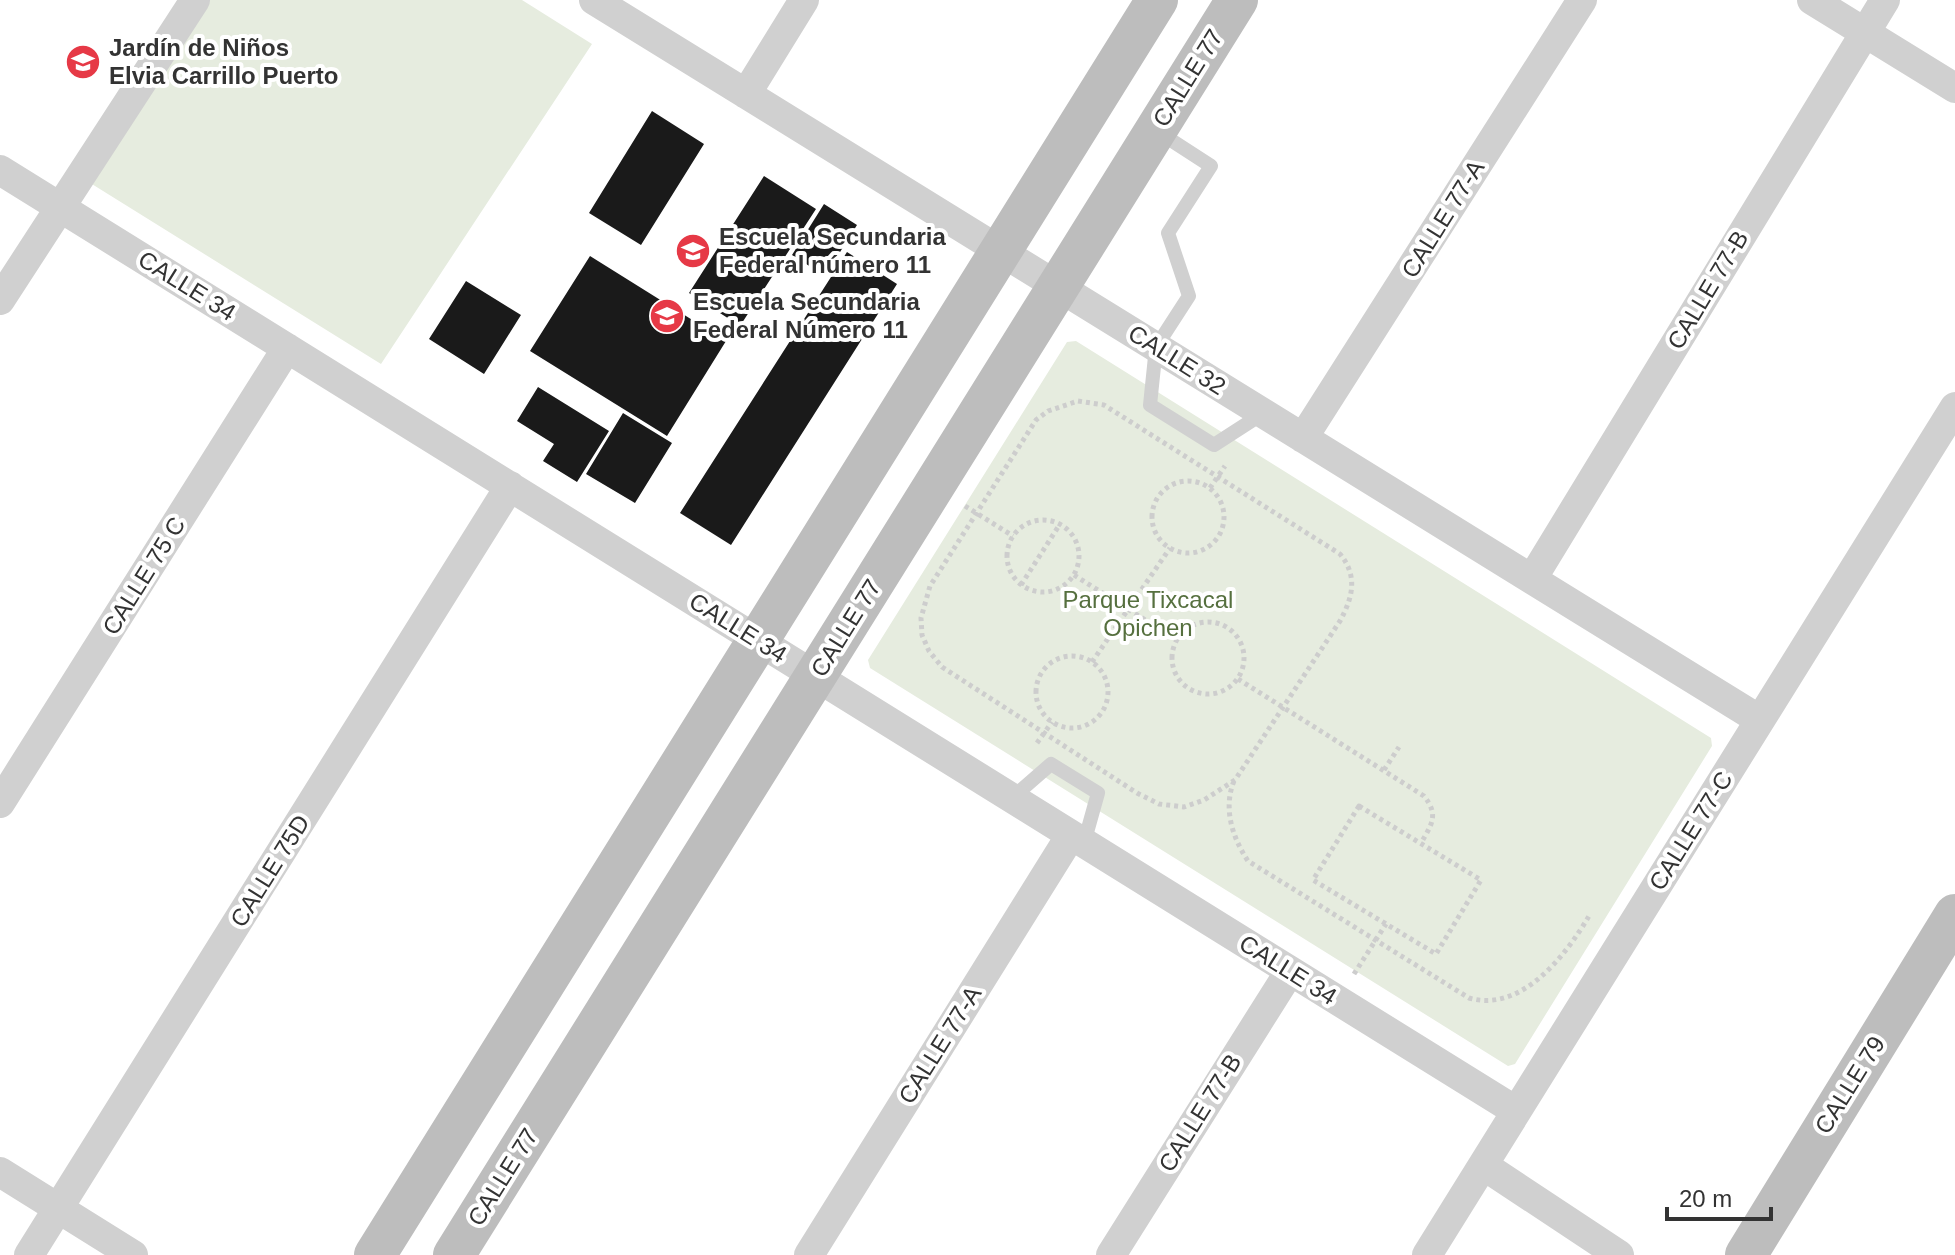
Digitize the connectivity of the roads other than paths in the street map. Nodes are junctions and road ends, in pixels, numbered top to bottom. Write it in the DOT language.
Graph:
graph roads {
  1 [pos="195,0"];
  2 [pos="594,0"];
  3 [pos="804,0"];
  4 [pos="1157,0"];
  5 [pos="1237,0"];
  6 [pos="1582,0"];
  7 [pos="1812,0"];
  8 [pos="1885,0"];
  9 [pos="1865,32"];
  10 [pos="1955,88"];
  11 [pos="746,94"];
  12 [pos="1156,130"];
  13 [pos="0,170"];
  14 [pos="59,206"];
  15 [pos="1001,251"];
  16 [pos="1058,287"];
  17 [pos="0,300"];
  18 [pos="1156,347"];
  19 [pos="287,348"];
  20 [pos="1955,407"];
  21 [pos="1263,413"];
  22 [pos="1303,438"];
  23 [pos="510,486"];
  24 [pos="1532,579"];
  25 [pos="758,640"];
  26 [pos="815,676"];
  27 [pos="1760,720"];
  28 [pos="1012,798"];
  29 [pos="0,803"];
  30 [pos="1078,839"];
  31 [pos="1955,915"];
  32 [pos="1290,971"];
  33 [pos="1516,1111"];
  34 [pos="1483,1165"];
  35 [pos="0,1172"];
  36 [pos="58,1208"];
  37 [pos="29,1255"];
  38 [pos="133,1255"];
  39 [pos="375,1255"];
  40 [pos="454,1255"];
  41 [pos="809,1255"];
  42 [pos="1111,1255"];
  43 [pos="1427,1255"];
  44 [pos="1619,1255"];
  45 [pos="1746,1255"];
  1 -- 14 [label="street"];
  2 -- 11 [label="street, CALLE 32"];
  3 -- 11 [label="street"];
  4 -- 15 [label="street"];
  5 -- 12 [label="street, CALLE 77"];
  6 -- 22 [label="street, CALLE 77-A"];
  7 -- 9 [label="street"];
  8 -- 9 [label="street, CALLE 77-B"];
  9 -- 10 [label="street"];
  9 -- 24 [label="street, CALLE 77-B"];
  11 -- 15 [label="street, CALLE 32"];
  12 -- 16 [label="street, CALLE 77"];
  12 -- 18 [label="lane"];
  13 -- 14 [label="street, CALLE 34"];
  14 -- 17 [label="street"];
  14 -- 19 [label="street, CALLE 34"];
  15 -- 16 [label="street, CALLE 32"];
  15 -- 25 [label="street"];
  16 -- 18 [label="street, CALLE 32"];
  16 -- 26 [label="street, CALLE 77"];
  18 -- 21 [label="street, CALLE 32"];
  18 -- 21 [label="lane"];
  19 -- 23 [label="street, CALLE 34"];
  19 -- 29 [label="street, CALLE 75 C"];
  20 -- 27 [label="street, CALLE 77-C"];
  21 -- 22 [label="street, CALLE 32"];
  22 -- 24 [label="street, CALLE 32"];
  23 -- 25 [label="street, CALLE 34"];
  23 -- 36 [label="street, CALLE 75D"];
  24 -- 27 [label="street, CALLE 32"];
  25 -- 26 [label="street, CALLE 34"];
  25 -- 39 [label="street"];
  26 -- 28 [label="street, CALLE 34"];
  26 -- 40 [label="street, CALLE 77"];
  27 -- 33 [label="street, CALLE 77-C"];
  28 -- 30 [label="street, CALLE 34"];
  28 -- 30 [label="lane"];
  30 -- 32 [label="street, CALLE 34"];
  30 -- 41 [label="street, CALLE 77-A"];
  31 -- 45 [label="street, CALLE 79"];
  32 -- 33 [label="street, CALLE 34"];
  32 -- 42 [label="street, CALLE 77-B"];
  33 -- 34 [label="street, CALLE 77-C"];
  34 -- 43 [label="street, CALLE 77-C"];
  34 -- 44 [label="street"];
  35 -- 36 [label="street"];
  36 -- 37 [label="street, CALLE 75D"];
  36 -- 38 [label="street"];
}
